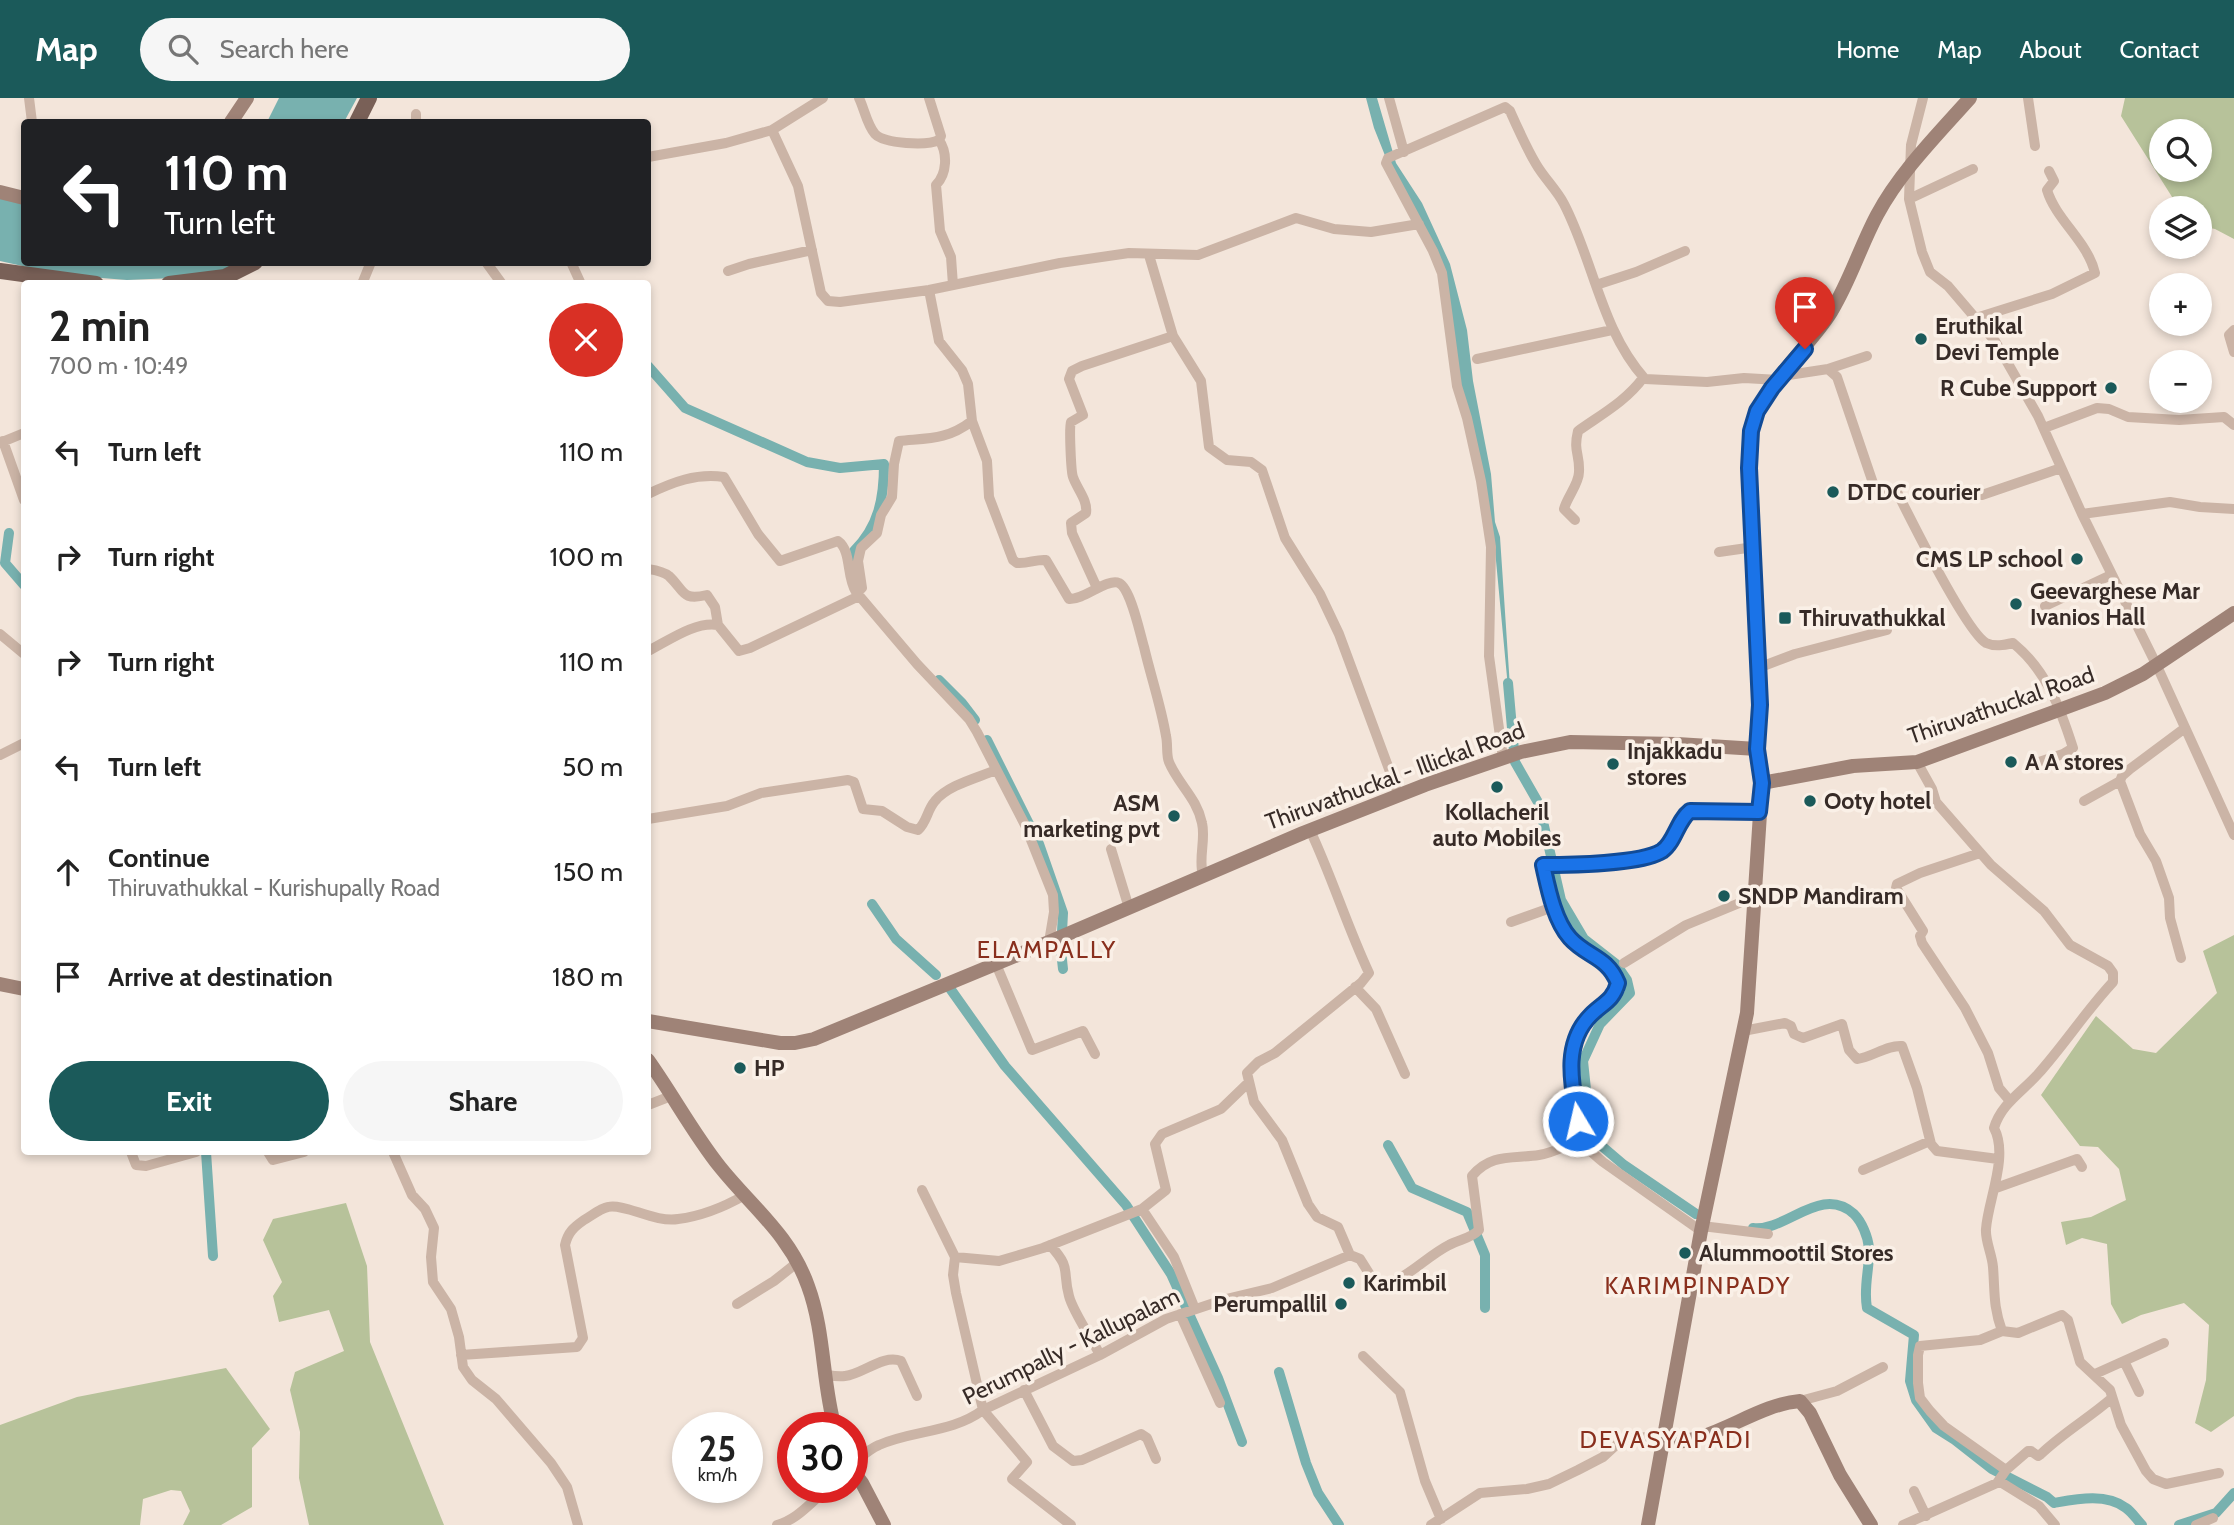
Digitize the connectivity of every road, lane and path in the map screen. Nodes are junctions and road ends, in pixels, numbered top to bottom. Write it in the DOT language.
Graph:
graph roads {
  1 [pos="29,98"];
  2 [pos="247,98"];
  3 [pos="369,98"];
  4 [pos="823,98"];
  5 [pos="859,98"];
  6 [pos="929,98"];
  7 [pos="1389,98"];
  8 [pos="1923,98"];
  9 [pos="1970,98"];
  10 [pos="2028,98"];
  11 [pos="32,119"];
  12 [pos="233,119"];
  13 [pos="358,119"];
  14 [pos="772,130"];
  15 [pos="939,140"];
  16 [pos="2035,146"];
  17 [pos="1396,155"];
  18 [pos="651,156"];
  19 [pos="1909,168"];
  20 [pos="1973,169"];
  21 [pos="2049,171"];
  22 [pos="0,192"];
  23 [pos="21,197"];
  24 [pos="1909,199"];
  25 [pos="1419,224"];
  26 [pos="813,250"];
  27 [pos="1685,251"];
  28 [pos="1149,255"];
  29 [pos="249,266"];
  30 [pos="0,271"];
  31 [pos="728,271"];
  32 [pos="63,280"];
  33 [pos="226,280"];
  34 [pos="954,285"];
  35 [pos="1596,285"];
  36 [pos="929,290"];
  37 [pos="1976,318"];
  38 [pos="1612,330"];
  39 [pos="2234,330"];
  40 [pos="1174,336"];
  41 [pos="2234,352"];
  42 [pos="1867,356"];
  43 [pos="1477,359"];
  44 [pos="1828,369"];
  45 [pos="1643,378"];
  46 [pos="1781,378"];
  47 [pos="972,421"];
  48 [pos="2232,421"];
  49 [pos="2044,428"];
  50 [pos="21,434"];
  51 [pos="2,442"];
  52 [pos="2062,468"];
  53 [pos="21,492"];
  54 [pos="651,493"];
  55 [pos="1982,495"];
  56 [pos="2234,509"];
  57 [pos="2082,514"];
  58 [pos="1575,520"];
  59 [pos="1754,547"];
  60 [pos="1719,552"];
  61 [pos="651,570"];
  62 [pos="2111,575"];
  63 [pos="1097,588"];
  64 [pos="859,592"];
  65 [pos="2045,606"];
  66 [pos="2234,613"];
  67 [pos="718,625"];
  68 [pos="1887,630"];
  69 [pos="0,634"];
  70 [pos="651,650"];
  71 [pos="21,652"];
  72 [pos="2157,666"];
  73 [pos="1758,668"];
  74 [pos="2059,710"];
  75 [pos="2185,728"];
  76 [pos="21,744"];
  77 [pos="1757,749"];
  78 [pos="0,755"];
  79 [pos="1511,755"];
  80 [pos="1916,762"];
  81 [pos="2039,762"];
  82 [pos="996,770"];
  83 [pos="2120,781"];
  84 [pos="1762,783"];
  85 [pos="1399,796"];
  86 [pos="2084,801"];
  87 [pos="1759,812"];
  88 [pos="651,819"];
  89 [pos="1310,830"];
  90 [pos="2234,835"];
  91 [pos="1111,849"];
  92 [pos="1980,853"];
  93 [pos="1203,876"];
  94 [pos="1754,897"];
  95 [pos="1553,907"];
  96 [pos="1129,908"];
  97 [pos="1511,922"];
  98 [pos="1058,939"];
  99 [pos="2181,958"];
  100 [pos="1624,963"];
  101 [pos="996,964"];
  102 [pos="0,984"];
  103 [pos="1355,987"];
  104 [pos="21,988"];
  105 [pos="651,1022"];
  106 [pos="1743,1031"];
  107 [pos="1095,1054"];
  108 [pos="651,1065"];
  109 [pos="1405,1074"];
  110 [pos="1248,1083"];
  111 [pos="671,1096"];
  112 [pos="2010,1101"];
  113 [pos="651,1104"];
  114 [pos="1582,1139"];
  115 [pos="1930,1141"];
  116 [pos="132,1155"];
  117 [pos="185,1155"];
  118 [pos="270,1155"];
  119 [pos="292,1155"];
  120 [pos="394,1155"];
  121 [pos="1998,1159"];
  122 [pos="2082,1167"];
  123 [pos="1863,1170"];
  124 [pos="1996,1188"];
  125 [pos="922,1190"];
  126 [pos="745,1195"];
  127 [pos="1134,1212"];
  128 [pos="1703,1222"];
  129 [pos="1769,1234"];
  130 [pos="1050,1245"];
  131 [pos="1350,1255"];
  132 [pos="955,1257"];
  133 [pos="798,1262"];
  134 [pos="737,1304"];
  135 [pos="1195,1309"];
  136 [pos="1180,1314"];
  137 [pos="2002,1331"];
  138 [pos="2164,1343"];
  139 [pos="461,1355"];
  140 [pos="1100,1355"];
  141 [pos="1363,1356"];
  142 [pos="2124,1361"];
  143 [pos="1883,1367"];
  144 [pos="2095,1374"];
  145 [pos="827,1375"];
  146 [pos="1024,1390"];
  147 [pos="2138,1392"];
  148 [pos="917,1396"];
  149 [pos="2112,1398"];
  150 [pos="1800,1401"];
  151 [pos="1220,1403"];
  152 [pos="983,1410"];
  153 [pos="833,1412"];
  154 [pos="1664,1440"];
  155 [pos="868,1453"];
  156 [pos="1156,1459"];
  157 [pos="2005,1471"];
  158 [pos="2219,1473"];
  159 [pos="1997,1483"];
  160 [pos="1914,1491"];
  161 [pos="868,1494"];
  162 [pos="810,1503"];
  163 [pos="1926,1516"];
  164 [pos="2213,1518"];
  165 [pos="1436,1522"];
  166 [pos="579,1525"];
  167 [pos="777,1525"];
  168 [pos="884,1525"];
  169 [pos="1071,1525"];
  170 [pos="1648,1525"];
  171 [pos="1871,1525"];
  172 [pos="1903,1525"];
  173 [pos="2054,1525"];
  174 [pos="2196,1525"];
  1 -- 11 [label="street"];
  2 -- 12 [label="main road"];
  3 -- 13 [label="main road"];
  4 -- 14 [label="street"];
  5 -- 15 [label="street"];
  6 -- 15 [label="street"];
  7 -- 17 [label="street"];
  8 -- 19 [label="street"];
  9 -- 19 [label="main road"];
  10 -- 16 [label="street"];
  14 -- 18 [label="street"];
  14 -- 26 [label="street"];
  15 -- 34 [label="street"];
  17 -- 25 [label="street"];
  17 -- 35 [label="street"];
  19 -- 24 [label="street"];
  19 -- 46 [label="main road"];
  20 -- 24 [label="street"];
  21 -- 37 [label="street"];
  22 -- 23 [label="main road"];
  24 -- 37 [label="street"];
  25 -- 28 [label="street"];
  25 -- 79 [label="street"];
  26 -- 31 [label="street"];
  26 -- 36 [label="street"];
  27 -- 35 [label="street"];
  28 -- 34 [label="street"];
  28 -- 40 [label="street"];
  29 -- 33 [label="main road"];
  30 -- 32 [label="main road"];
  34 -- 36 [label="street"];
  35 -- 38 [label="street"];
  36 -- 47 [label="street"];
  37 -- 49 [label="street"];
  38 -- 43 [label="street"];
  38 -- 45 [label="street"];
  39 -- 41 [label="street"];
  40 -- 63 [label="street"];
  40 -- 85 [label="street"];
  42 -- 44 [label="street"];
  44 -- 46 [label="street"];
  44 -- 74 [label="street"];
  45 -- 46 [label="street"];
  45 -- 58 [label="street"];
  46 -- 59 [label="main road"];
  47 -- 63 [label="street"];
  47 -- 64 [label="street"];
  48 -- 49 [label="street"];
  49 -- 52 [label="street"];
  50 -- 51 [label="street"];
  51 -- 53 [label="street"];
  52 -- 55 [label="street"];
  52 -- 57 [label="street"];
  54 -- 64 [label="street"];
  56 -- 57 [label="street"];
  57 -- 62 [label="street"];
  59 -- 60 [label="street"];
  59 -- 73 [label="main road"];
  61 -- 67 [label="street"];
  62 -- 65 [label="street"];
  62 -- 72 [label="street"];
  63 -- 93 [label="street"];
  64 -- 67 [label="street"];
  64 -- 82 [label="street"];
  66 -- 72 [label="main road, Thiruvathuckal Road"];
  67 -- 70 [label="street"];
  68 -- 73 [label="street"];
  69 -- 71 [label="street"];
  72 -- 74 [label="main road, Thiruvathuckal Road"];
  72 -- 75 [label="street"];
  73 -- 77 [label="main road"];
  74 -- 80 [label="main road, Thiruvathuckal Road"];
  74 -- 81 [label="street"];
  75 -- 83 [label="street"];
  75 -- 90 [label="street"];
  76 -- 78 [label="street"];
  77 -- 79 [label="main road, Thiruvathuckal - Illickal Road"];
  77 -- 84 [label="main road"];
  79 -- 85 [label="main road, Thiruvathuckal - Illickal Road"];
  80 -- 84 [label="main road, Thiruvathuckal Road"];
  80 -- 92 [label="street"];
  82 -- 88 [label="street"];
  82 -- 98 [label="street"];
  83 -- 86 [label="street"];
  83 -- 99 [label="street"];
  84 -- 87 [label="main road"];
  85 -- 89 [label="main road, Thiruvathuckal - Illickal Road"];
  87 -- 94 [label="main road"];
  87 -- 95 [label="street"];
  89 -- 93 [label="main road, Thiruvathuckal - Illickal Road"];
  89 -- 103 [label="street"];
  91 -- 96 [label="street"];
  92 -- 112 [label="street"];
  92 -- 112 [label="street"];
  93 -- 96 [label="main road, Thiruvathuckal - Illickal Road"];
  94 -- 100 [label="street"];
  94 -- 106 [label="main road"];
  95 -- 97 [label="street"];
  95 -- 114 [label="street"];
  96 -- 98 [label="main road, Thiruvathuckal - Illickal Road"];
  98 -- 101 [label="main road, Thiruvathuckal - Illickal Road"];
  101 -- 105 [label="main road, Thiruvathuckal - Illickal Road"];
  101 -- 107 [label="street"];
  102 -- 104 [label="main road"];
  103 -- 109 [label="street"];
  103 -- 110 [label="street"];
  106 -- 115 [label="street"];
  106 -- 128 [label="main road"];
  108 -- 111 [label="main road"];
  110 -- 127 [label="street"];
  110 -- 131 [label="street"];
  111 -- 113 [label="street"];
  111 -- 126 [label="main road"];
  112 -- 121 [label="street"];
  114 -- 128 [label="street"];
  114 -- 131 [label="street"];
  115 -- 121 [label="street"];
  115 -- 123 [label="street"];
  116 -- 117 [label="street"];
  118 -- 119 [label="street"];
  120 -- 139 [label="street"];
  121 -- 124 [label="street"];
  122 -- 124 [label="street"];
  124 -- 137 [label="street"];
  125 -- 132 [label="street"];
  126 -- 133 [label="main road"];
  126 -- 139 [label="street"];
  127 -- 130 [label="street"];
  127 -- 135 [label="street"];
  128 -- 129 [label="street"];
  128 -- 154 [label="main road"];
  130 -- 132 [label="street"];
  130 -- 140 [label="street"];
  131 -- 135 [label="street, Perumpally - Kallupalam"];
  132 -- 152 [label="street"];
  133 -- 134 [label="street"];
  133 -- 145 [label="main road"];
  135 -- 136 [label="street, Perumpally - Kallupalam"];
  136 -- 140 [label="street, Perumpally - Kallupalam"];
  136 -- 151 [label="street"];
  137 -- 144 [label="street"];
  137 -- 157 [label="street"];
  138 -- 142 [label="street"];
  139 -- 166 [label="street"];
  140 -- 146 [label="street, Perumpally - Kallupalam"];
  141 -- 165 [label="street"];
  142 -- 144 [label="street"];
  142 -- 147 [label="street"];
  143 -- 150 [label="street"];
  144 -- 149 [label="street"];
  145 -- 148 [label="street"];
  145 -- 153 [label="main road"];
  146 -- 152 [label="street, Perumpally - Kallupalam"];
  146 -- 156 [label="street"];
  149 -- 157 [label="street"];
  149 -- 158 [label="street"];
  150 -- 154 [label="main road"];
  150 -- 171 [label="main road"];
  152 -- 155 [label="street, Perumpally - Kallupalam"];
  152 -- 169 [label="street"];
  154 -- 165 [label="street"];
  154 -- 170 [label="main road"];
  157 -- 159 [label="street"];
  159 -- 163 [label="street"];
  159 -- 173 [label="street"];
  160 -- 163 [label="street"];
  161 -- 168 [label="main road"];
  162 -- 167 [label="street"];
  163 -- 172 [label="street"];
  164 -- 174 [label="street"];
}
